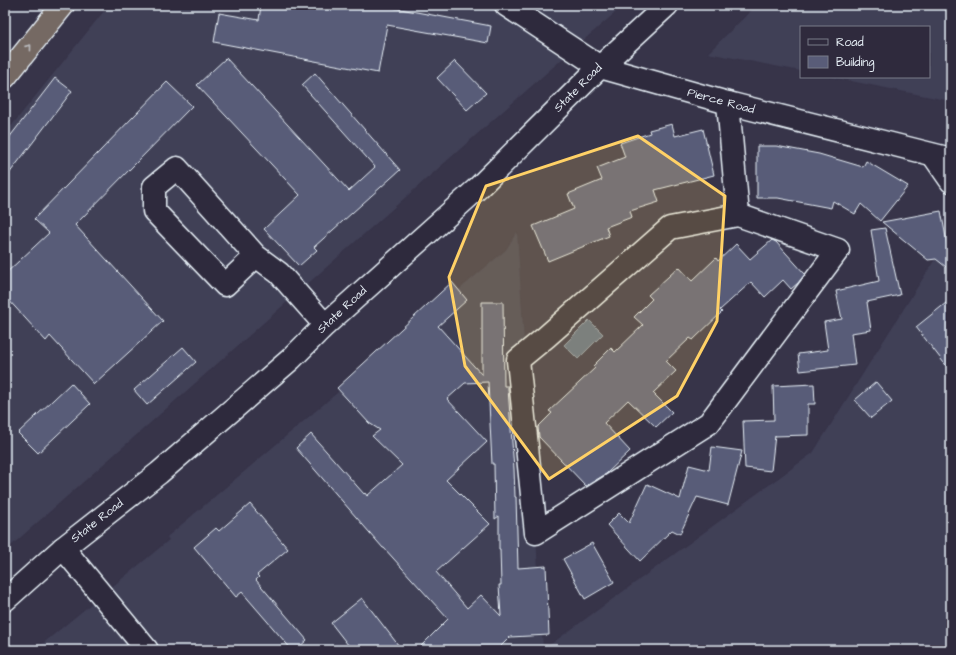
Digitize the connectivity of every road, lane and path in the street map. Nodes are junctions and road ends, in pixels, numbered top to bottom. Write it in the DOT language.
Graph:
graph roads {
  1 [pos="63,5"];
  2 [pos="506,5"];
  3 [pos="667,5"];
  4 [pos="600,67"];
  5 [pos="5,77"];
  6 [pos="728,103"];
  7 [pos="942,157"];
  8 [pos="951,181"];
  9 [pos="738,215"];
  10 [pos="256,256"];
  11 [pos="325,325"];
  12 [pos="63,548"];
  13 [pos="5,600"];
  14 [pos="147,650"];
  5 -- 1 [label="highway, one-way"];
  2 -- 4 [label="street, Pierce Road"];
  3 -- 4 [label="street, State Road"];
  4 -- 6 [label="street, Pierce Road"];
  4 -- 11 [label="street, State Road"];
  6 -- 7 [label="street, Pierce Road"];
  6 -- 9 [label="street"];
  7 -- 8 [label="street"];
  9 -- 9 [label="street"];
  10 -- 10 [label="street"];
  10 -- 11 [label="street"];
  11 -- 12 [label="street, State Road"];
  12 -- 13 [label="street, State Road"];
  12 -- 14 [label="street"];
}
